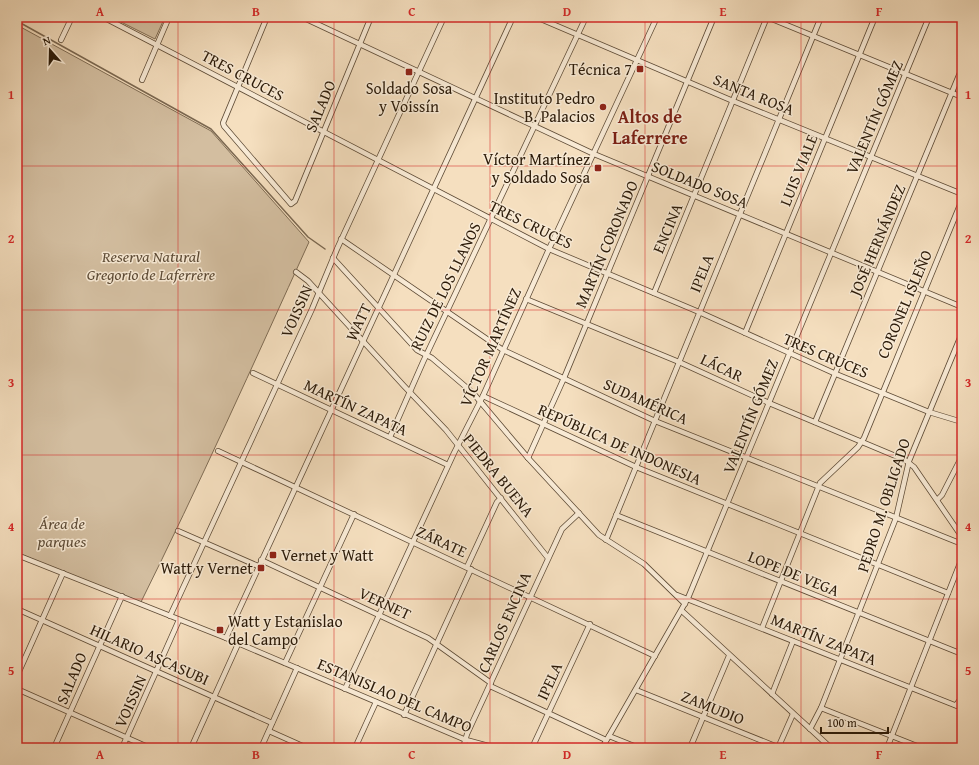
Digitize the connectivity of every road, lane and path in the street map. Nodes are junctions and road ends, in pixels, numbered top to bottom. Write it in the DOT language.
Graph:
graph roads {
  1 [pos="72,17"];
  2 [pos="103,17"];
  3 [pos="169,17"];
  4 [pos="267,17"];
  5 [pos="302,17"];
  6 [pos="371,17"];
  7 [pos="444,17"];
  8 [pos="513,17"];
  9 [pos="536,17"];
  10 [pos="586,17"];
  11 [pos="657,17"];
  12 [pos="714,17"];
  13 [pos="767,17"];
  14 [pos="821,17"];
  15 [pos="875,17"];
  16 [pos="929,17"];
  17 [pos="578,35"];
  18 [pos="813,36"];
  19 [pos="61,40"];
  20 [pos="360,44"];
  21 [pos="158,45"];
  22 [pos="859,55"];
  23 [pos="637,60"];
  24 [pos="962,68"];
  25 [pos="419,72"];
  26 [pos="906,74"];
  27 [pos="142,80"];
  28 [pos="687,81"];
  29 [pos="237,87"];
  30 [pos="952,92"];
  31 [pos="962,97"];
  32 [pos="476,99"];
  33 [pos="733,101"];
  34 [pos="780,119"];
  35 [pos="534,126"];
  36 [pos="324,132"];
  37 [pos="825,138"];
  38 [pos="594,154"];
  39 [pos="871,156"];
  40 [pos="377,160"];
  41 [pos="918,176"];
  42 [pos="648,177"];
  43 [pos="434,189"];
  44 [pos="962,194"];
  45 [pos="694,196"];
  46 [pos="962,200"];
  47 [pos="739,214"];
  48 [pos="491,219"];
  49 [pos="785,234"];
  50 [pos="341,239"];
  51 [pos="548,249"];
  52 [pos="832,253"];
  53 [pos="333,258"];
  54 [pos="296,272"];
  55 [pos="878,272"];
  56 [pos="607,274"];
  57 [pos="394,275"];
  58 [pos="924,291"];
  59 [pos="319,293"];
  60 [pos="654,293"];
  61 [pos="526,298"];
  62 [pos="379,307"];
  63 [pos="962,307"];
  64 [pos="448,312"];
  65 [pos="699,312"];
  66 [pos="586,324"];
  67 [pos="962,332"];
  68 [pos="745,333"];
  69 [pos="363,342"];
  70 [pos="503,350"];
  71 [pos="790,354"];
  72 [pos="426,355"];
  73 [pos="679,362"];
  74 [pos="253,373"];
  75 [pos="836,374"];
  76 [pos="564,378"];
  77 [pos="276,384"];
  78 [pos="882,392"];
  79 [pos="410,393"];
  80 [pos="482,399"];
  81 [pos="769,404"];
  82 [pos="331,410"];
  83 [pos="929,412"];
  84 [pos="655,421"];
  85 [pos="815,422"];
  86 [pos="962,422"];
  87 [pos="543,424"];
  88 [pos="390,437"];
  89 [pos="862,442"];
  90 [pos="458,444"];
  91 [pos="218,451"];
  92 [pos="962,456"];
  93 [pos="528,458"];
  94 [pos="747,458"];
  95 [pos="241,462"];
  96 [pos="909,462"];
  97 [pos="448,465"];
  98 [pos="636,467"];
  99 [pos="818,486"];
  100 [pos="295,487"];
  101 [pos="501,498"];
  102 [pos="937,500"];
  103 [pos="727,505"];
  104 [pos="579,513"];
  105 [pos="354,514"];
  106 [pos="616,516"];
  107 [pos="896,518"];
  108 [pos="178,531"];
  109 [pos="800,534"];
  110 [pos="962,537"];
  111 [pos="606,540"];
  112 [pos="204,542"];
  113 [pos="414,542"];
  114 [pos="962,544"];
  115 [pos="707,552"];
  116 [pos="17,555"];
  117 [pos="548,558"];
  118 [pos="962,558"];
  119 [pos="261,560"];
  120 [pos="878,564"];
  121 [pos="258,566"];
  122 [pos="469,568"];
  123 [pos="63,573"];
  124 [pos="781,582"];
  125 [pos="321,587"];
  126 [pos="948,593"];
  127 [pos="676,594"];
  128 [pos="122,596"];
  129 [pos="530,597"];
  130 [pos="688,598"];
  131 [pos="685,604"];
  132 [pos="17,609"];
  133 [pos="682,611"];
  134 [pos="858,613"];
  135 [pos="380,615"];
  136 [pos="170,616"];
  137 [pos="41,620"];
  138 [pos="179,620"];
  139 [pos="590,624"];
  140 [pos="762,628"];
  141 [pos="226,638"];
  142 [pos="793,641"];
  143 [pos="437,642"];
  144 [pos="929,642"];
  145 [pos="238,644"];
  146 [pos="99,645"];
  147 [pos="962,654"];
  148 [pos="655,656"];
  149 [pos="729,656"];
  150 [pos="839,660"];
  151 [pos="285,663"];
  152 [pos="297,668"];
  153 [pos="157,672"];
  154 [pos="17,676"];
  155 [pos="490,684"];
  156 [pos="346,688"];
  157 [pos="910,688"];
  158 [pos="17,689"];
  159 [pos="636,690"];
  160 [pos="772,694"];
  161 [pos="962,697"];
  162 [pos="214,698"];
  163 [pos="376,702"];
  164 [pos="956,705"];
  165 [pos="821,708"];
  166 [pos="962,708"];
  167 [pos="70,713"];
  168 [pos="548,714"];
  169 [pos="793,714"];
  170 [pos="404,715"];
  171 [pos="703,717"];
  172 [pos="272,723"];
  173 [pos="810,729"];
  174 [pos="269,730"];
  175 [pos="892,736"];
  176 [pos="127,738"];
  177 [pos="608,738"];
  178 [pos="466,740"];
  179 [pos="54,748"];
  180 [pos="122,748"];
  181 [pos="150,748"];
  182 [pos="191,748"];
  183 [pos="261,748"];
  184 [pos="307,748"];
  185 [pos="355,748"];
  186 [pos="463,748"];
  187 [pos="480,748"];
  188 [pos="496,748"];
  189 [pos="532,748"];
  190 [pos="602,748"];
  191 [pos="639,748"];
  192 [pos="690,748"];
  193 [pos="779,748"];
  194 [pos="831,748"];
  195 [pos="887,748"];
  196 [pos="922,748"];
  1 -- 19 [label="street"];
  2 -- 21 [label="street, TRES CRUCES"];
  3 -- 21 [label="street"];
  4 -- 29 [label="street"];
  5 -- 20 [label="street, SOLDADO SOSA"];
  6 -- 20 [label="street, SALADO"];
  7 -- 25 [label="street, VOISSIN"];
  8 -- 32 [label="street, WATT"];
  9 -- 17 [label="street, SANTA ROSA"];
  10 -- 17 [label="street, RUIZ DE LOS LLANOS"];
  11 -- 23 [label="street, VÍCTOR MARTÍNEZ"];
  12 -- 28 [label="street, MARTÍN CORONADO"];
  13 -- 18 [label="street"];
  13 -- 33 [label="street, ENCINA"];
  14 -- 18 [label="street, IPELA"];
  15 -- 22 [label="street, LUIS VIALE"];
  16 -- 26 [label="street, VALENTÍN GÓMEZ"];
  17 -- 23 [label="street, SANTA ROSA"];
  17 -- 35 [label="street, RUIZ DE LOS LLANOS"];
  18 -- 22 [label="street"];
  18 -- 34 [label="street, IPELA"];
  20 -- 25 [label="street, SOLDADO SOSA"];
  20 -- 36 [label="street, SALADO"];
  21 -- 27 [label="street"];
  21 -- 29 [label="street, TRES CRUCES"];
  22 -- 26 [label="street"];
  22 -- 37 [label="street, LUIS VIALE"];
  23 -- 28 [label="street, SANTA ROSA"];
  23 -- 38 [label="street, VÍCTOR MARTÍNEZ"];
  24 -- 30 [label="street, JOSÉ HERNÁNDEZ"];
  25 -- 32 [label="street, SOLDADO SOSA"];
  25 -- 40 [label="street, VOISSIN"];
  26 -- 30 [label="street"];
  26 -- 39 [label="street, VALENTÍN GÓMEZ"];
  28 -- 33 [label="street, SANTA ROSA"];
  28 -- 42 [label="street, MARTÍN CORONADO"];
  29 -- 36 [label="street, TRES CRUCES"];
  29 -- 36 [label="street, SALADO"];
  30 -- 31 [label="street"];
  30 -- 41 [label="street, JOSÉ HERNÁNDEZ"];
  32 -- 35 [label="street, SOLDADO SOSA"];
  32 -- 43 [label="street, WATT"];
  33 -- 34 [label="street, SANTA ROSA"];
  33 -- 45 [label="street, ENCINA"];
  34 -- 37 [label="street, SANTA ROSA"];
  34 -- 47 [label="street, IPELA"];
  35 -- 38 [label="street, SOLDADO SOSA"];
  35 -- 48 [label="street, RUIZ DE LOS LLANOS"];
  36 -- 40 [label="street, TRES CRUCES"];
  37 -- 39 [label="street, SANTA ROSA"];
  37 -- 49 [label="street, LUIS VIALE"];
  38 -- 42 [label="street, SOLDADO SOSA"];
  38 -- 51 [label="street, VÍCTOR MARTÍNEZ"];
  39 -- 41 [label="street, SANTA ROSA"];
  39 -- 52 [label="street, VALENTÍN GÓMEZ"];
  40 -- 43 [label="street, TRES CRUCES"];
  40 -- 50 [label="street, VOISSIN"];
  41 -- 44 [label="street, SANTA ROSA"];
  41 -- 55 [label="street, JOSÉ HERNÁNDEZ"];
  42 -- 45 [label="street, SOLDADO SOSA"];
  42 -- 56 [label="street, MARTÍN CORONADO"];
  43 -- 48 [label="street, TRES CRUCES"];
  43 -- 57 [label="street, WATT"];
  45 -- 47 [label="street, SOLDADO SOSA"];
  45 -- 60 [label="street, ENCINA"];
  46 -- 58 [label="street, CORONEL ISLEÑO"];
  47 -- 49 [label="street, SOLDADO SOSA"];
  47 -- 65 [label="street, IPELA"];
  48 -- 51 [label="street, TRES CRUCES"];
  48 -- 64 [label="street, RUIZ DE LOS LLANOS"];
  49 -- 52 [label="street, SOLDADO SOSA"];
  49 -- 68 [label="street, LUIS VIALE"];
  50 -- 53 [label="street, VOISSIN"];
  50 -- 57 [label="street, SUDAMÉRICA"];
  51 -- 56 [label="street, TRES CRUCES"];
  51 -- 61 [label="street, VÍCTOR MARTÍNEZ"];
  52 -- 55 [label="street, SOLDADO SOSA"];
  52 -- 71 [label="street, VALENTÍN GÓMEZ"];
  53 -- 59 [label="street, VOISSIN"];
  53 -- 62 [label="street"];
  54 -- 59 [label="street, PIEDRA BUENA"];
  55 -- 58 [label="street, SOLDADO SOSA"];
  55 -- 75 [label="street, JOSÉ HERNÁNDEZ"];
  56 -- 60 [label="street, TRES CRUCES"];
  56 -- 66 [label="street, MARTÍN CORONADO"];
  57 -- 62 [label="street, WATT"];
  57 -- 64 [label="street, SUDAMÉRICA"];
  58 -- 63 [label="street, SOLDADO SOSA"];
  58 -- 78 [label="street, CORONEL ISLEÑO"];
  59 -- 69 [label="street, PIEDRA BUENA"];
  59 -- 77 [label="street, VOISSIN"];
  60 -- 65 [label="street, TRES CRUCES"];
  61 -- 66 [label="street, LÁCAR"];
  61 -- 70 [label="street, VÍCTOR MARTÍNEZ"];
  62 -- 69 [label="street, WATT"];
  62 -- 72 [label="street"];
  64 -- 70 [label="street, SUDAMÉRICA"];
  64 -- 72 [label="street, RUIZ DE LOS LLANOS"];
  65 -- 68 [label="street, TRES CRUCES"];
  65 -- 73 [label="street, IPELA"];
  66 -- 73 [label="street, LÁCAR"];
  66 -- 76 [label="street, MARTÍN CORONADO"];
  67 -- 83 [label="street, PEDRO M. OBLIGADO"];
  68 -- 71 [label="street, TRES CRUCES"];
  69 -- 79 [label="street, PIEDRA BUENA"];
  69 -- 82 [label="street, WATT"];
  70 -- 76 [label="street, SUDAMÉRICA"];
  70 -- 80 [label="street, VÍCTOR MARTÍNEZ"];
  71 -- 75 [label="street, TRES CRUCES"];
  71 -- 81 [label="street, VALENTÍN GÓMEZ"];
  72 -- 79 [label="street, RUIZ DE LOS LLANOS"];
  72 -- 80 [label="street"];
  73 -- 81 [label="street, LÁCAR"];
  73 -- 84 [label="street, IPELA"];
  74 -- 77 [label="street, MARTÍN ZAPATA"];
  75 -- 78 [label="street, TRES CRUCES"];
  75 -- 85 [label="street, JOSÉ HERNÁNDEZ"];
  76 -- 84 [label="street, SUDAMÉRICA"];
  76 -- 87 [label="street, MARTÍN CORONADO"];
  77 -- 82 [label="street, MARTÍN ZAPATA"];
  77 -- 95 [label="street, VOISSIN"];
  78 -- 83 [label="street, TRES CRUCES"];
  78 -- 89 [label="street, CORONEL ISLEÑO"];
  79 -- 88 [label="street, RUIZ DE LOS LLANOS"];
  79 -- 90 [label="street, PIEDRA BUENA"];
  80 -- 87 [label="street, REPÚBLICA DE INDONESIA"];
  80 -- 90 [label="street, VÍCTOR MARTÍNEZ"];
  80 -- 93 [label="street"];
  81 -- 85 [label="street, LÁCAR"];
  81 -- 94 [label="street, VALENTÍN GÓMEZ"];
  82 -- 88 [label="street, MARTÍN ZAPATA"];
  82 -- 100 [label="street, WATT"];
  83 -- 86 [label="street, TRES CRUCES"];
  83 -- 96 [label="street, PEDRO M. OBLIGADO"];
  84 -- 94 [label="street, SUDAMÉRICA"];
  84 -- 98 [label="street, IPELA"];
  85 -- 89 [label="street, LÁCAR"];
  87 -- 93 [label="street, MARTÍN CORONADO"];
  87 -- 98 [label="street, REPÚBLICA DE INDONESIA"];
  88 -- 97 [label="street, MARTÍN ZAPATA"];
  89 -- 96 [label="street, LÁCAR"];
  89 -- 99 [label="street, CORONEL ISLEÑO"];
  90 -- 97 [label="street, VÍCTOR MARTÍNEZ"];
  90 -- 101 [label="street, PIEDRA BUENA"];
  91 -- 95 [label="street, ZÁRATE"];
  92 -- 102 [label="street"];
  93 -- 104 [label="street"];
  94 -- 99 [label="street, SUDAMÉRICA"];
  94 -- 103 [label="street, VALENTÍN GÓMEZ"];
  95 -- 100 [label="street, ZÁRATE"];
  95 -- 112 [label="street, VOISSIN"];
  96 -- 102 [label="street"];
  96 -- 107 [label="street, PEDRO M. OBLIGADO"];
  97 -- 113 [label="street, VÍCTOR MARTÍNEZ"];
  98 -- 103 [label="street, REPÚBLICA DE INDONESIA"];
  98 -- 106 [label="street, IPELA"];
  99 -- 107 [label="street, SUDAMÉRICA"];
  99 -- 109 [label="street, CORONEL ISLEÑO"];
  100 -- 105 [label="street, ZÁRATE"];
  100 -- 119 [label="street, WATT"];
  101 -- 117 [label="street, PIEDRA BUENA"];
  101 -- 122 [label="street"];
  102 -- 110 [label="street"];
  103 -- 109 [label="street, REPÚBLICA DE INDONESIA"];
  103 -- 115 [label="street, VALENTÍN GÓMEZ"];
  104 -- 111 [label="street"];
  104 -- 117 [label="street, CARLOS ENCINA"];
  105 -- 113 [label="street, ZÁRATE"];
  105 -- 125 [label="street"];
  106 -- 111 [label="street, IPELA"];
  106 -- 115 [label="street, LOPE DE VEGA"];
  107 -- 114 [label="street, SUDAMÉRICA"];
  107 -- 120 [label="street, PEDRO M. OBLIGADO"];
  108 -- 112 [label="street"];
  109 -- 120 [label="street, REPÚBLICA DE INDONESIA"];
  109 -- 124 [label="street, CORONEL ISLEÑO"];
  111 -- 127 [label="street"];
  112 -- 121 [label="street"];
  112 -- 136 [label="street, VOISSIN"];
  113 -- 122 [label="street, ZÁRATE"];
  113 -- 135 [label="street, VÍCTOR MARTÍNEZ"];
  115 -- 124 [label="street, LOPE DE VEGA"];
  115 -- 130 [label="street, VALENTÍN GÓMEZ"];
  116 -- 123 [label="street, ESTANISLAO DEL CAMPO"];
  117 -- 129 [label="street, CARLOS ENCINA"];
  118 -- 126 [label="street"];
  119 -- 121 [label="street, WATT"];
  119 -- 125 [label="street, VERNET"];
  120 -- 126 [label="street, REPÚBLICA DE INDONESIA"];
  120 -- 134 [label="street, PEDRO M. OBLIGADO"];
  121 -- 141 [label="street, WATT"];
  122 -- 129 [label="street, ZÁRATE"];
  122 -- 143 [label="street"];
  123 -- 128 [label="street, ESTANISLAO DEL CAMPO"];
  123 -- 137 [label="street"];
  124 -- 134 [label="street, LOPE DE VEGA"];
  124 -- 140 [label="street, CORONEL ISLEÑO"];
  125 -- 135 [label="street, VERNET"];
  125 -- 151 [label="street"];
  126 -- 144 [label="street"];
  127 -- 130 [label="street, MARTÍN ZAPATA"];
  127 -- 131 [label="street"];
  128 -- 136 [label="street, ESTANISLAO DEL CAMPO"];
  128 -- 146 [label="street, SALADO"];
  129 -- 139 [label="street, ZÁRATE"];
  129 -- 155 [label="street, CARLOS ENCINA"];
  130 -- 131 [label="street, VALENTÍN GÓMEZ"];
  130 -- 140 [label="street, MARTÍN ZAPATA"];
  131 -- 133 [label="street, VALENTÍN GÓMEZ"];
  132 -- 137 [label="street, HILARIO ASCASUBI"];
  133 -- 148 [label="street, VALENTÍN GÓMEZ"];
  133 -- 149 [label="street"];
  134 -- 144 [label="street, LOPE DE VEGA"];
  134 -- 150 [label="street, PEDRO M. OBLIGADO"];
  135 -- 143 [label="street, VERNET"];
  135 -- 156 [label="street, VÍCTOR MARTÍNEZ"];
  136 -- 138 [label="street, ESTANISLAO DEL CAMPO"];
  137 -- 146 [label="street, HILARIO ASCASUBI"];
  137 -- 154 [label="street"];
  138 -- 141 [label="street, ESTANISLAO DEL CAMPO"];
  138 -- 153 [label="street, VOISSIN"];
  139 -- 148 [label="street, ZÁRATE"];
  139 -- 168 [label="street, IPELA"];
  140 -- 142 [label="street, MARTÍN ZAPATA"];
  141 -- 145 [label="street, ESTANISLAO DEL CAMPO"];
  142 -- 150 [label="street, MARTÍN ZAPATA"];
  142 -- 160 [label="street"];
  143 -- 155 [label="street, VERNET"];
  143 -- 170 [label="street"];
  144 -- 147 [label="street, LOPE DE VEGA"];
  144 -- 157 [label="street"];
  145 -- 151 [label="street, ESTANISLAO DEL CAMPO"];
  145 -- 162 [label="street"];
  146 -- 153 [label="street, HILARIO ASCASUBI"];
  146 -- 167 [label="street, SALADO"];
  148 -- 159 [label="street, VALENTÍN GÓMEZ"];
  149 -- 160 [label="street"];
  149 -- 171 [label="street"];
  150 -- 157 [label="street, MARTÍN ZAPATA"];
  150 -- 165 [label="street, PEDRO M. OBLIGADO"];
  151 -- 152 [label="street, ESTANISLAO DEL CAMPO"];
  152 -- 156 [label="street, ESTANISLAO DEL CAMPO"];
  152 -- 172 [label="street"];
  153 -- 162 [label="street, HILARIO ASCASUBI"];
  153 -- 176 [label="street, VOISSIN"];
  155 -- 168 [label="street, VERNET"];
  155 -- 178 [label="street, CARLOS ENCINA"];
  156 -- 163 [label="street, ESTANISLAO DEL CAMPO"];
  157 -- 164 [label="street, MARTÍN ZAPATA"];
  157 -- 175 [label="street"];
  158 -- 167 [label="street"];
  159 -- 171 [label="street, ZAMUDIO"];
  159 -- 177 [label="street, VALENTÍN GÓMEZ"];
  160 -- 169 [label="street"];
  161 -- 164 [label="street"];
  162 -- 172 [label="street, HILARIO ASCASUBI"];
  162 -- 182 [label="street"];
  163 -- 170 [label="street, ESTANISLAO DEL CAMPO"];
  163 -- 185 [label="street"];
  164 -- 166 [label="street, MARTÍN ZAPATA"];
  165 -- 173 [label="street, PEDRO M. OBLIGADO"];
  165 -- 175 [label="street"];
  167 -- 176 [label="street"];
  167 -- 179 [label="street, SALADO"];
  168 -- 177 [label="street, VERNET"];
  168 -- 189 [label="street, IPELA"];
  169 -- 173 [label="street"];
  169 -- 193 [label="street"];
  170 -- 178 [label="street, ESTANISLAO DEL CAMPO"];
  171 -- 192 [label="street"];
  171 -- 193 [label="street, ZAMUDIO"];
  172 -- 174 [label="street"];
  173 -- 194 [label="street"];
  174 -- 183 [label="street"];
  174 -- 184 [label="street"];
  175 -- 195 [label="street"];
  175 -- 196 [label="street"];
  176 -- 180 [label="street, VOISSIN"];
  176 -- 181 [label="street"];
  177 -- 190 [label="street, VALENTÍN GÓMEZ"];
  177 -- 191 [label="street, VERNET"];
  178 -- 186 [label="street, CARLOS ENCINA"];
  178 -- 187 [label="street"];
  178 -- 188 [label="street, ESTANISLAO DEL CAMPO"];
}
